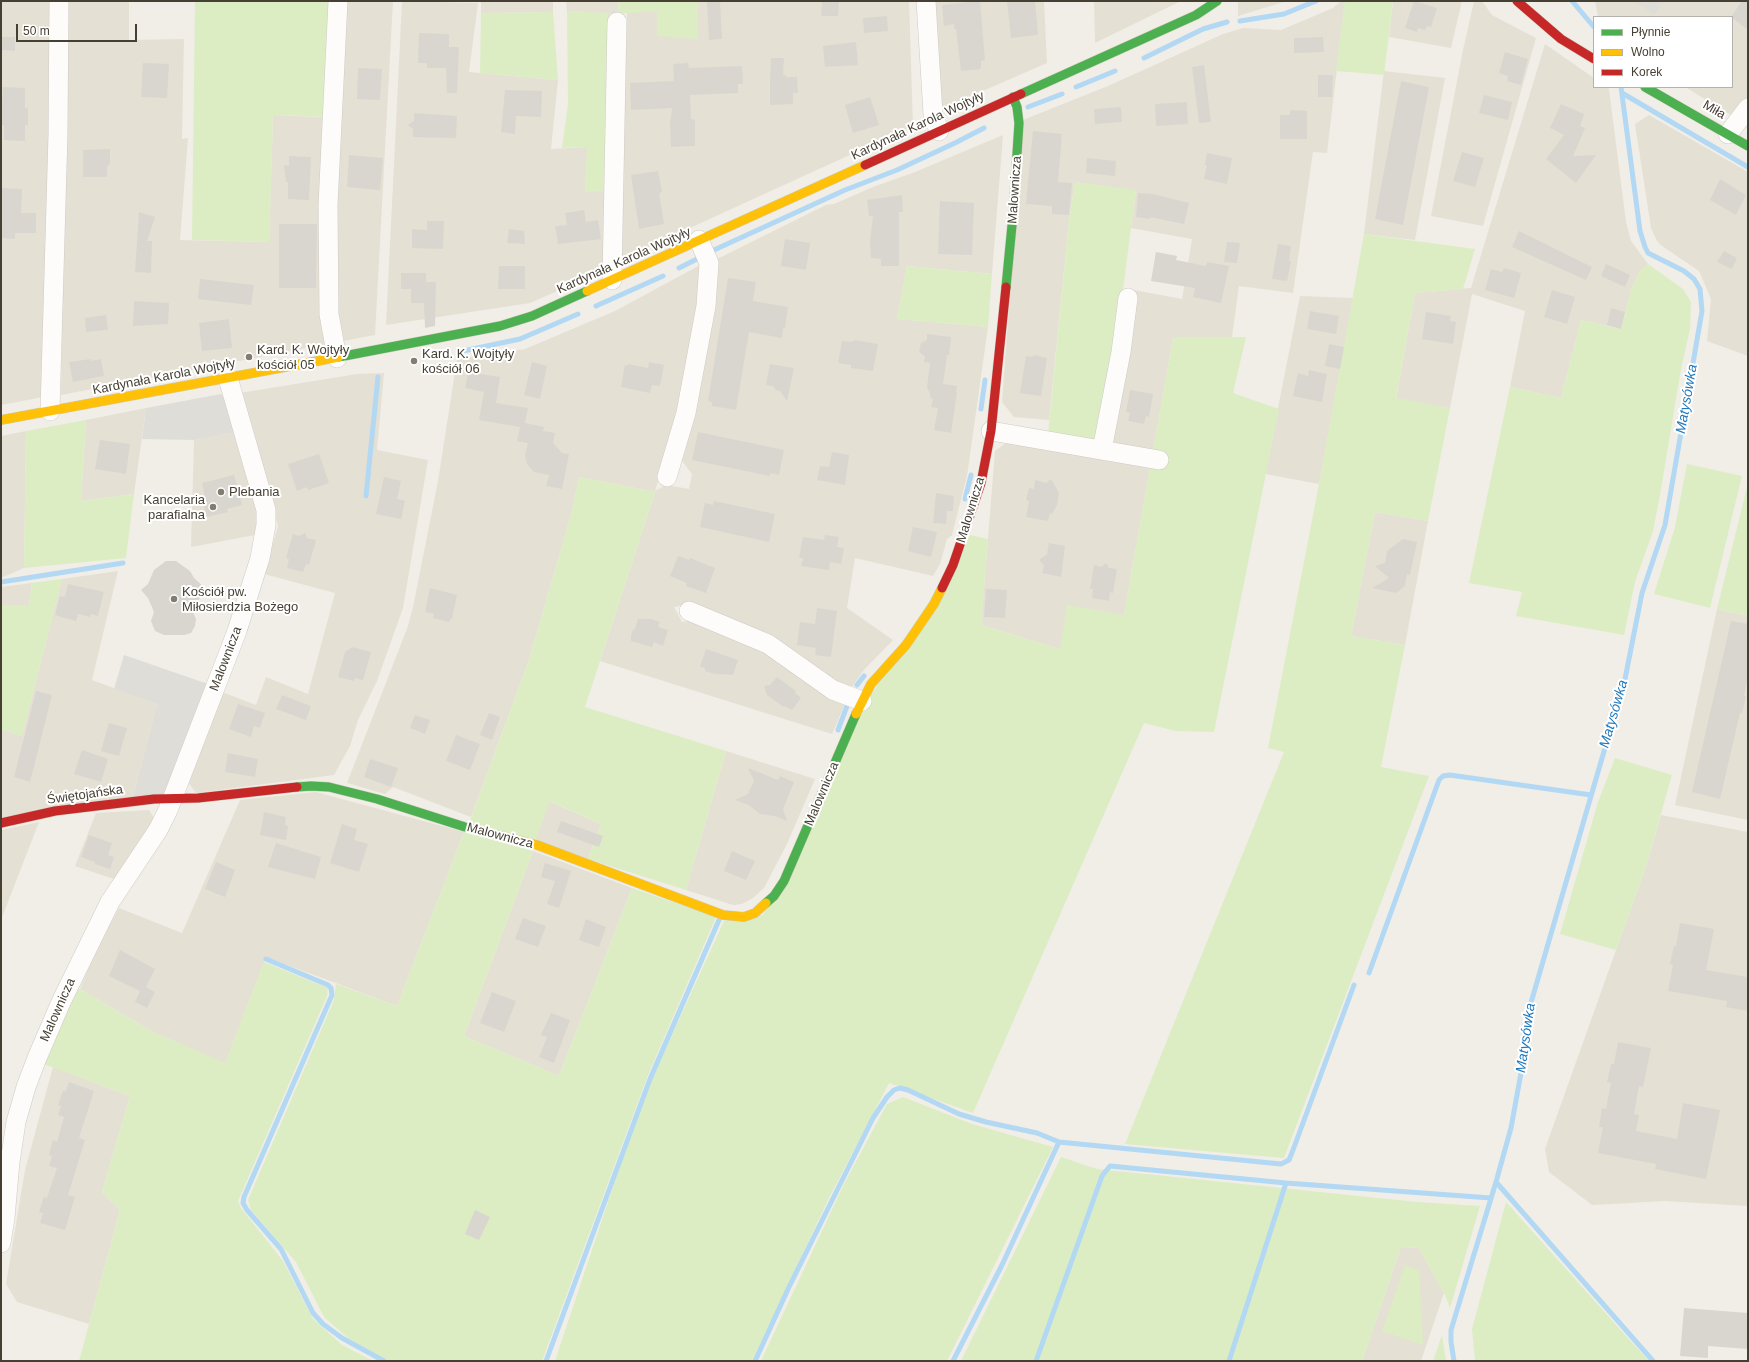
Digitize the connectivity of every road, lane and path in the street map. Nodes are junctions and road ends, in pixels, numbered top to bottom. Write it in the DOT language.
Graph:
graph roads {
  1 [pos="59,1"];
  2 [pos="338,1"];
  3 [pos="926,1"];
  4 [pos="1217,1"];
  5 [pos="1517,1"];
  6 [pos="617,22"];
  7 [pos="1593,59"];
  8 [pos="1648,88"];
  9 [pos="1013,97"];
  10 [pos="1748,108"];
  11 [pos="939,131"];
  12 [pos="1728,134"];
  13 [pos="1748,146"];
  14 [pos="700,240"];
  15 [pos="612,280"];
  16 [pos="1128,298"];
  17 [pos="337,358"];
  18 [pos="228,378"];
  19 [pos="50,411"];
  20 [pos="1,420"];
  21 [pos="991,431"];
  22 [pos="1102,450"];
  23 [pos="1159,460"];
  24 [pos="668,476"];
  25 [pos="689,611"];
  26 [pos="862,701"];
  27 [pos="174,797"];
  28 [pos="1,823"];
  29 [pos="1,1244"];
  1 -- 19 [label="street"];
  2 -- 17 [label="street"];
  3 -- 11 [label="street"];
  4 -- 9 [label="street, Kardynała Karola Wojtyły"];
  5 -- 7 [label="street"];
  6 -- 15 [label="street"];
  8 -- 12 [label="street, Miła"];
  9 -- 11 [label="street, Kardynała Karola Wojtyły"];
  9 -- 21 [label="street, Malownicza"];
  10 -- 12 [label="street"];
  11 -- 14 [label="street, Kardynała Karola Wojtyły"];
  12 -- 13 [label="street, Miła"];
  14 -- 15 [label="street, Kardynała Karola Wojtyły"];
  14 -- 24 [label="street"];
  15 -- 17 [label="street, Kardynała Karola Wojtyły"];
  16 -- 22 [label="street"];
  17 -- 18 [label="street, Kardynała Karola Wojtyły"];
  18 -- 19 [label="street, Kardynała Karola Wojtyły"];
  18 -- 27 [label="street, Malownicza"];
  19 -- 20 [label="street, Kardynała Karola Wojtyły"];
  21 -- 22 [label="street"];
  21 -- 26 [label="street, Malownicza"];
  22 -- 23 [label="street"];
  25 -- 26 [label="street"];
  26 -- 27 [label="street, Malownicza"];
  27 -- 28 [label="street, Świętojańska"];
  27 -- 29 [label="street, Malownicza"];
}
